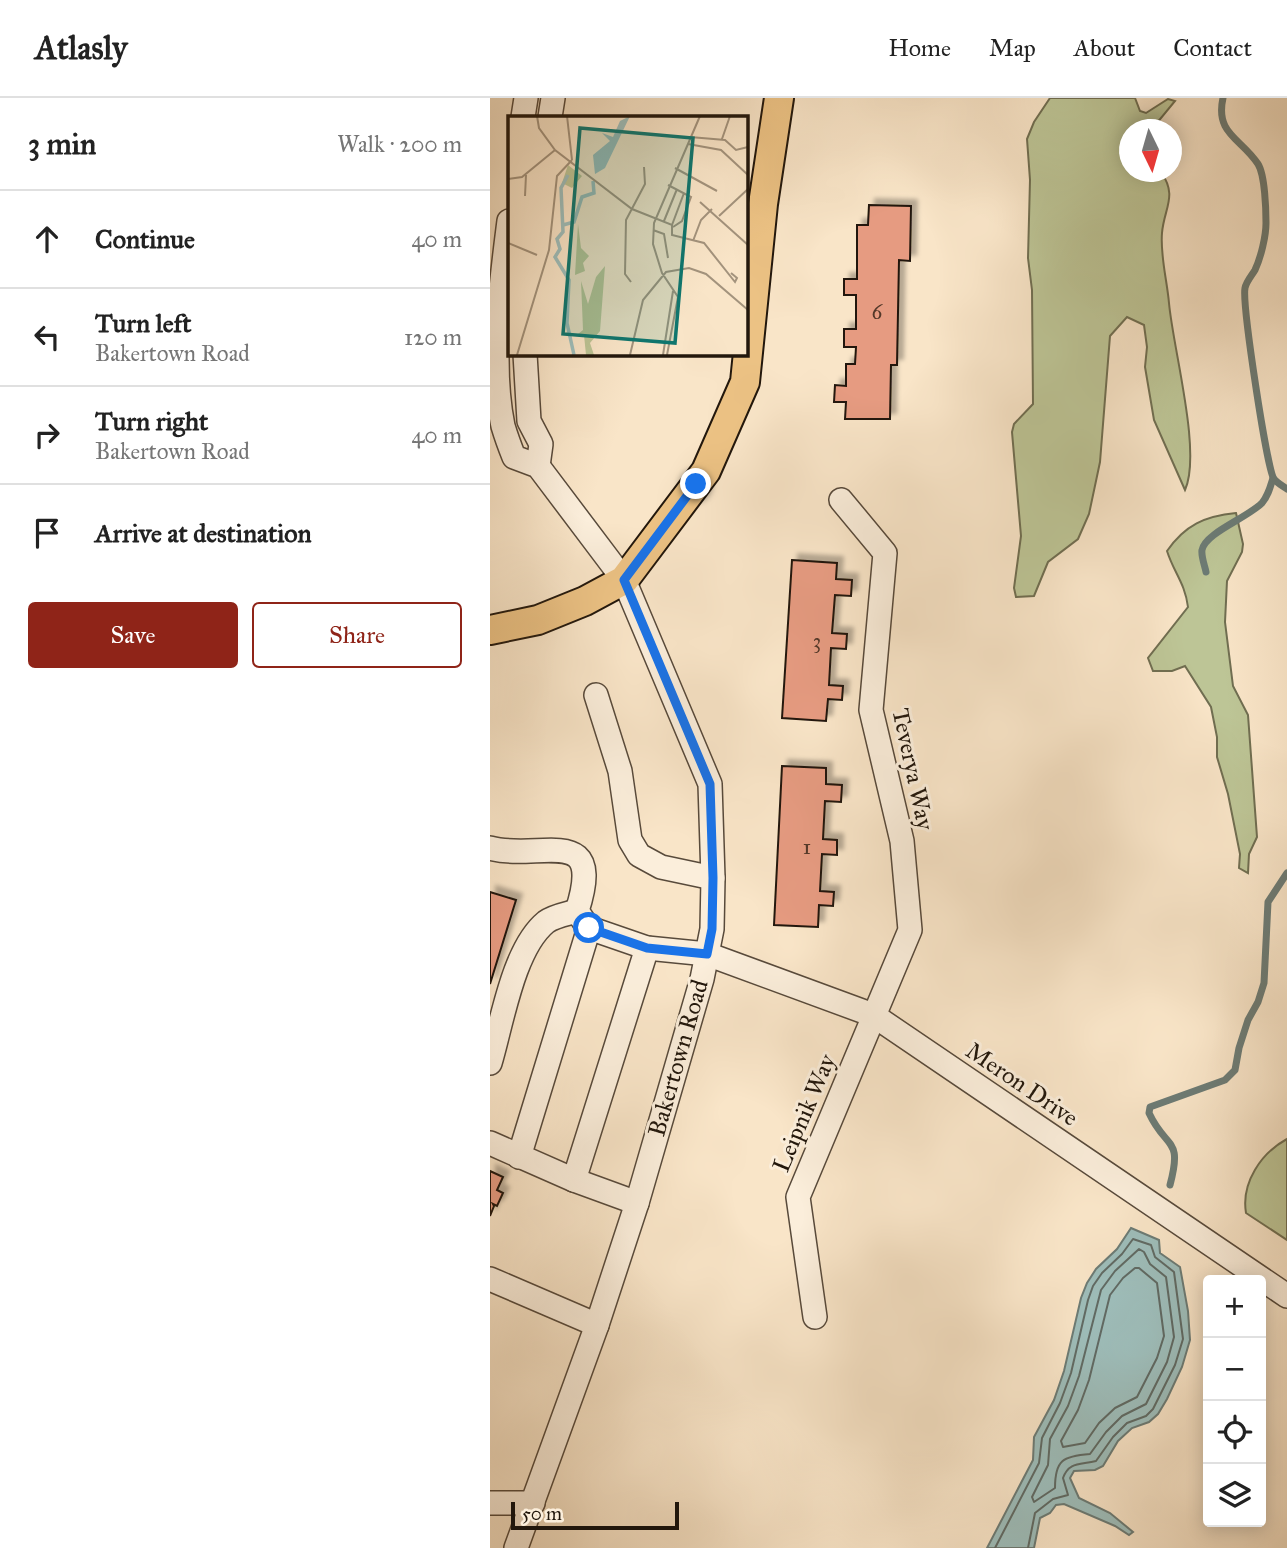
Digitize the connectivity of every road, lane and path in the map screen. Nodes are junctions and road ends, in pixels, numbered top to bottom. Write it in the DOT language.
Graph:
graph roads {
  1 [pos="526,98"];
  2 [pos="553,98"];
  3 [pos="779,98"];
  4 [pos="523,116"];
  5 [pos="550,116"];
  6 [pos="508,229"];
  7 [pos="525,355"];
  8 [pos="538,466"];
  9 [pos="841,500"];
  10 [pos="624,580"];
  11 [pos="490,630"];
  12 [pos="596,695"];
  13 [pos="490,848"];
  14 [pos="713,878"];
  15 [pos="583,920"];
  16 [pos="647,948"];
  17 [pos="707,954"];
  18 [pos="873,1015"];
  19 [pos="490,1063"];
  20 [pos="490,1143"];
  21 [pos="519,1157"];
  22 [pos="574,1180"];
  23 [pos="637,1203"];
  24 [pos="490,1279"];
  25 [pos="1287,1296"];
  26 [pos="814,1317"];
  27 [pos="597,1325"];
  28 [pos="490,1503"];
  29 [pos="533,1503"];
  30 [pos="516,1548"];
  1 -- 4 [label="street"];
  2 -- 5 [label="street"];
  3 -- 10 [label="main road"];
  6 -- 8 [label="street"];
  7 -- 8 [label="street"];
  8 -- 10 [label="street, Bakertown Road"];
  9 -- 18 [label="street, Teverya Way"];
  10 -- 11 [label="main road"];
  10 -- 14 [label="street, Bakertown Road"];
  12 -- 14 [label="street"];
  13 -- 15 [label="street"];
  14 -- 17 [label="street, Bakertown Road"];
  15 -- 16 [label="street, Meron Drive"];
  15 -- 19 [label="street"];
  15 -- 21 [label="street"];
  16 -- 17 [label="street, Meron Drive"];
  16 -- 22 [label="street"];
  17 -- 18 [label="street, Meron Drive"];
  17 -- 23 [label="street, Bakertown Road"];
  18 -- 25 [label="street, Meron Drive"];
  18 -- 26 [label="street, Leipnik Way"];
  20 -- 21 [label="street"];
  21 -- 22 [label="street"];
  22 -- 23 [label="street"];
  23 -- 27 [label="street, Bakertown Road"];
  24 -- 27 [label="street"];
  27 -- 29 [label="street, Bakertown Road"];
  28 -- 29 [label="street"];
  29 -- 30 [label="street, Bakertown Road"];
}
